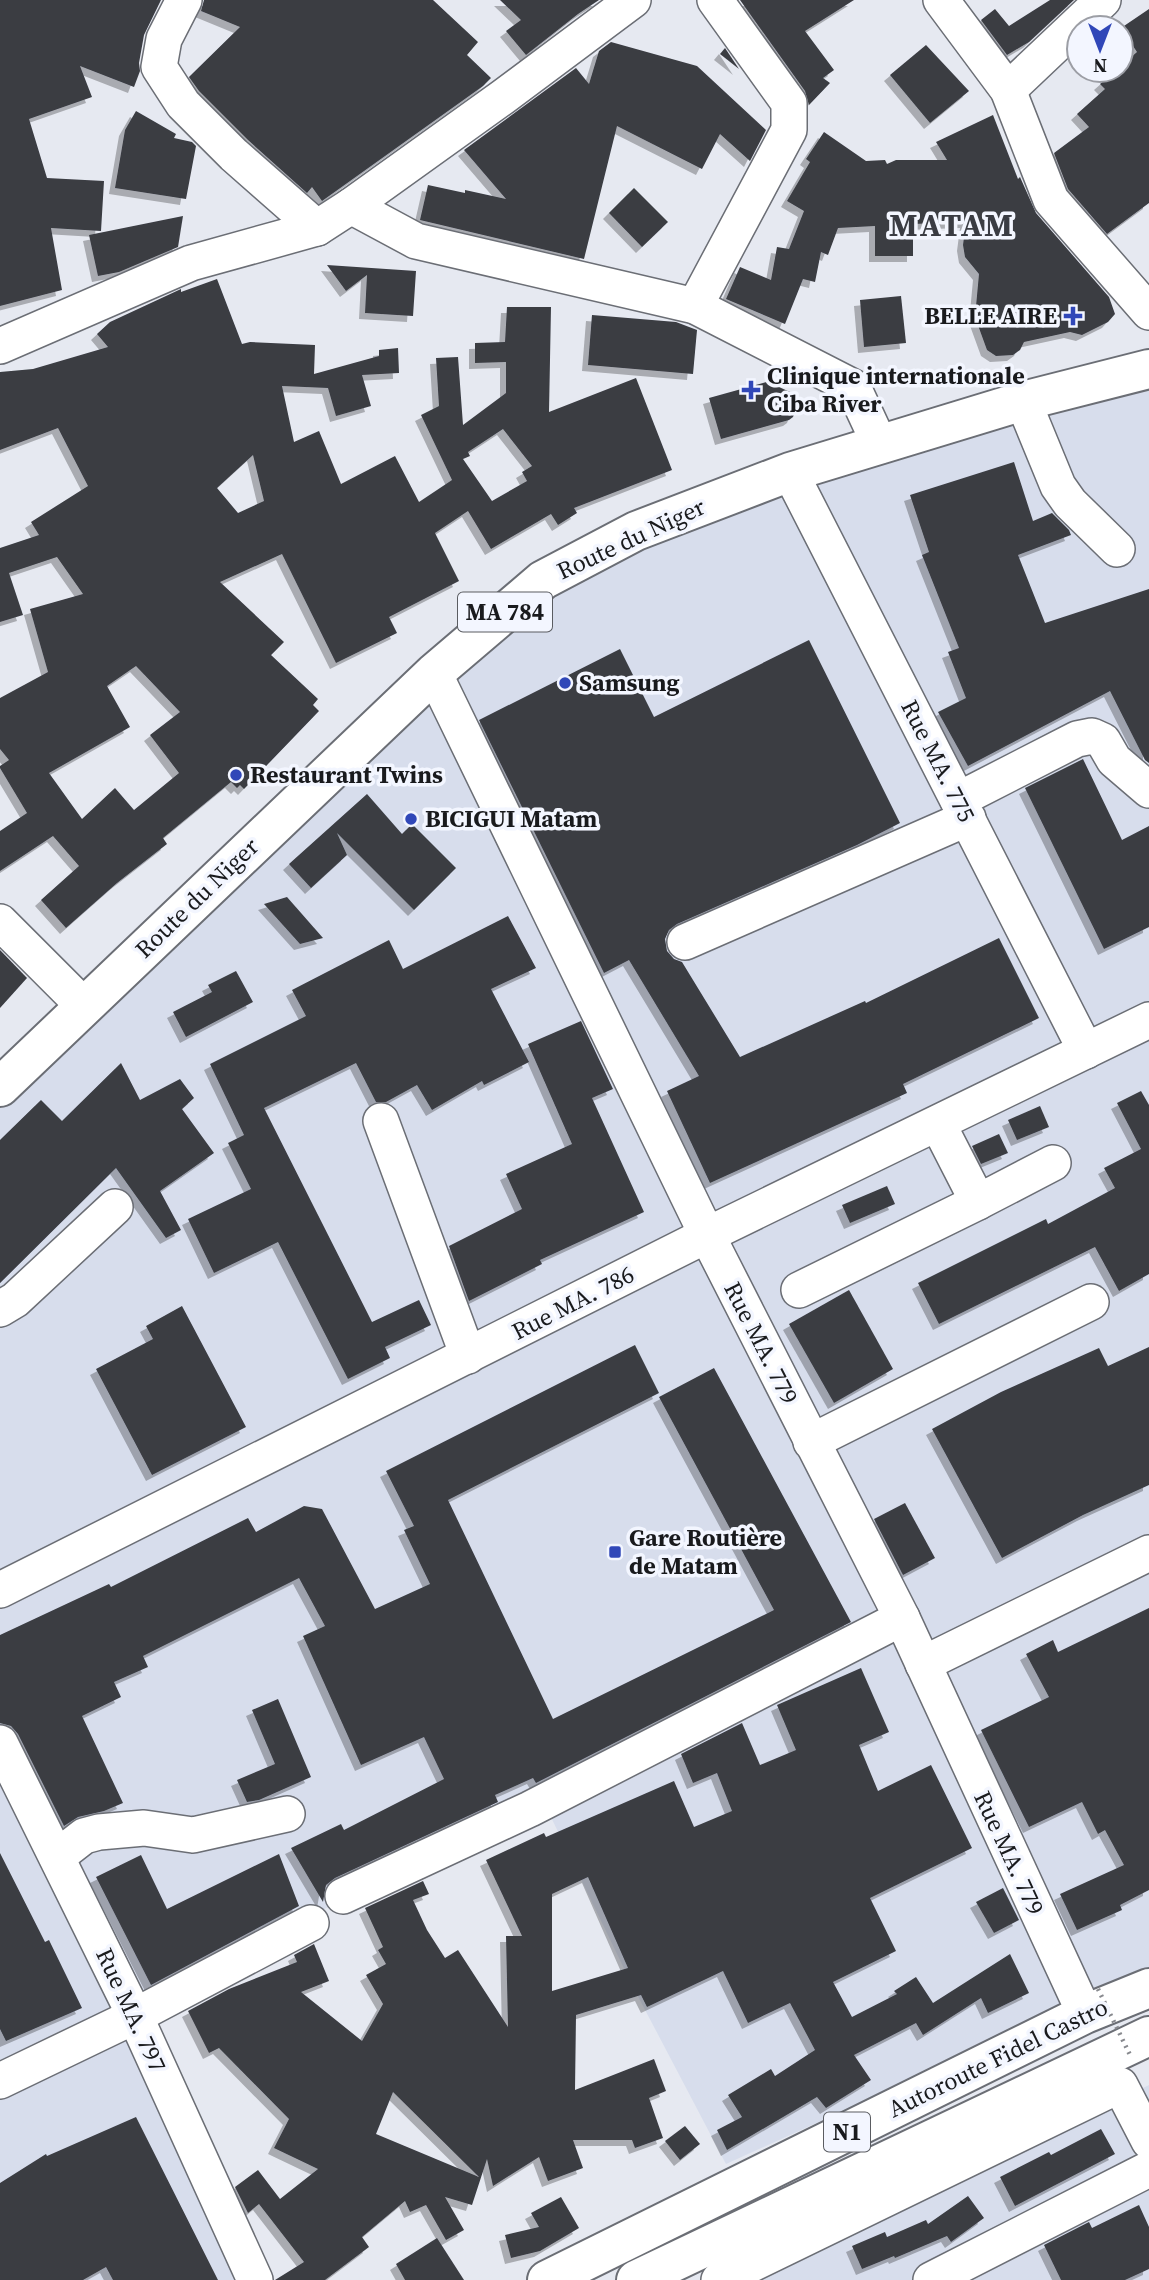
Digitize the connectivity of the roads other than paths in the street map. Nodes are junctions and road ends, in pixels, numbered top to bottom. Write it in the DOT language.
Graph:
graph roads {
  1 [pos="184,0"];
  2 [pos="633,0"];
  3 [pos="715,0"];
  4 [pos="941,0"];
  5 [pos="1103,0"];
  6 [pos="1008,90"];
  7 [pos="351,206"];
  8 [pos="317,228"];
  9 [pos="695,306"];
  10 [pos="1149,312"];
  11 [pos="0,346"];
  12 [pos="1149,369"];
  13 [pos="1023,401"];
  14 [pos="879,443"];
  15 [pos="790,472"];
  16 [pos="1117,549"];
  17 [pos="434,673"];
  18 [pos="1149,790"];
  19 [pos="963,809"];
  20 [pos="0,922"];
  21 [pos="685,942"];
  22 [pos="84,1006"];
  23 [pos="1149,1020"];
  24 [pos="1086,1051"];
  25 [pos="3,1079"];
  26 [pos="381,1121"];
  27 [pos="938,1124"];
  28 [pos="1052,1163"];
  29 [pos="978,1202"];
  30 [pos="114,1207"];
  31 [pos="707,1235"];
  32 [pos="799,1290"];
  33 [pos="1091,1302"];
  34 [pos="0,1309"];
  35 [pos="468,1356"];
  36 [pos="811,1442"];
  37 [pos="1149,1553"];
  38 [pos="0,1590"];
  39 [pos="902,1618"];
  40 [pos="923,1664"];
  41 [pos="0,1743"];
  42 [pos="287,1814"];
  43 [pos="57,1857"];
  44 [pos="343,1896"];
  45 [pos="312,1923"];
  46 [pos="1149,1988"];
  47 [pos="1091,2002"];
  48 [pos="135,2016"];
  49 [pos="1133,2060"];
  50 [pos="0,2081"];
  51 [pos="1149,2141"];
  52 [pos="1149,2169"];
  53 [pos="255,2280"];
  54 [pos="547,2280"];
  55 [pos="636,2280"];
  56 [pos="719,2280"];
  57 [pos="931,2280"];
  1 -- 8 [label="street"];
  2 -- 7 [label="street"];
  3 -- 9 [label="street"];
  4 -- 6 [label="street"];
  5 -- 6 [label="street"];
  6 -- 10 [label="street"];
  7 -- 8 [label="street"];
  7 -- 9 [label="street"];
  8 -- 11 [label="street"];
  9 -- 14 [label="street"];
  12 -- 13 [label="main road, Route du Niger / MA 784"];
  13 -- 14 [label="main road, Route du Niger / MA 784"];
  13 -- 16 [label="street"];
  14 -- 15 [label="main road, Route du Niger / MA 784"];
  15 -- 17 [label="main road, Route du Niger / MA 784"];
  15 -- 19 [label="street, Rue MA. 775"];
  17 -- 22 [label="main road, Route du Niger / MA 784"];
  17 -- 31 [label="street, Rue MA. 779"];
  18 -- 19 [label="street"];
  19 -- 21 [label="street"];
  19 -- 24 [label="street, Rue MA. 775"];
  20 -- 22 [label="street"];
  22 -- 25 [label="main road, Route du Niger / MA 784"];
  23 -- 24 [label="street, Rue MA. 786"];
  24 -- 27 [label="street, Rue MA. 786"];
  26 -- 35 [label="street"];
  27 -- 29 [label="street"];
  27 -- 31 [label="street, Rue MA. 786"];
  28 -- 29 [label="street"];
  29 -- 32 [label="street"];
  30 -- 34 [label="street"];
  31 -- 35 [label="street, Rue MA. 786"];
  31 -- 36 [label="street, Rue MA. 779"];
  33 -- 36 [label="street"];
  35 -- 38 [label="street, Rue MA. 786"];
  36 -- 39 [label="street, Rue MA. 779"];
  37 -- 40 [label="street"];
  39 -- 40 [label="street, Rue MA. 779"];
  39 -- 44 [label="street"];
  40 -- 47 [label="street, Rue MA. 779"];
  41 -- 43 [label="street, Rue MA. 797"];
  42 -- 43 [label="street"];
  43 -- 48 [label="street, Rue MA. 797"];
  45 -- 48 [label="street"];
  46 -- 47 [label="main road, Autoroute Fidel Castro / N1"];
  47 -- 54 [label="main road, Autoroute Fidel Castro / N1"];
  48 -- 50 [label="street"];
  48 -- 53 [label="street, Rue MA. 797"];
  49 -- 51 [label="street"];
  49 -- 55 [label="main road, Autoroute Fidel Castro / N1"];
  49 -- 56 [label="street"];
  52 -- 57 [label="street"];
}
